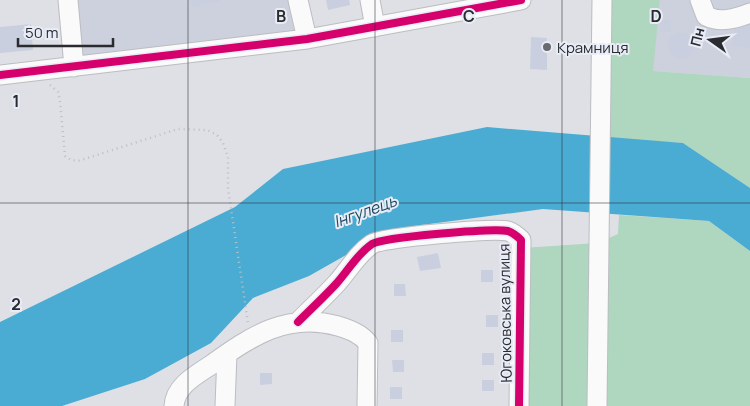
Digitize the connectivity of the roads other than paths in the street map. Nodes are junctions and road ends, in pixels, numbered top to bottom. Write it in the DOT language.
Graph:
graph roads {
  1 [pos="68,0"];
  2 [pos="298,0"];
  3 [pos="370,0"];
  4 [pos="602,0"];
  5 [pos="700,0"];
  6 [pos="511,1"];
  7 [pos="750,13"];
  8 [pos="375,27"];
  9 [pos="306,39"];
  10 [pos="74,67"];
  11 [pos="0,75"];
  12 [pos="298,322"];
  13 [pos="227,354"];
  14 [pos="174,406"];
  15 [pos="225,406"];
  16 [pos="367,406"];
  17 [pos="519,406"];
  18 [pos="597,406"];
  1 -- 10 [label="street"];
  2 -- 9 [label="street"];
  3 -- 8 [label="street"];
  4 -- 18 [label="street"];
  5 -- 7 [label="street"];
  6 -- 8 [label="street"];
  8 -- 9 [label="street"];
  9 -- 10 [label="street"];
  10 -- 11 [label="street"];
  12 -- 13 [label="street"];
  12 -- 16 [label="street"];
  12 -- 17 [label="street, Югоковська вулиця"];
  13 -- 14 [label="street"];
  13 -- 15 [label="street"];
}
